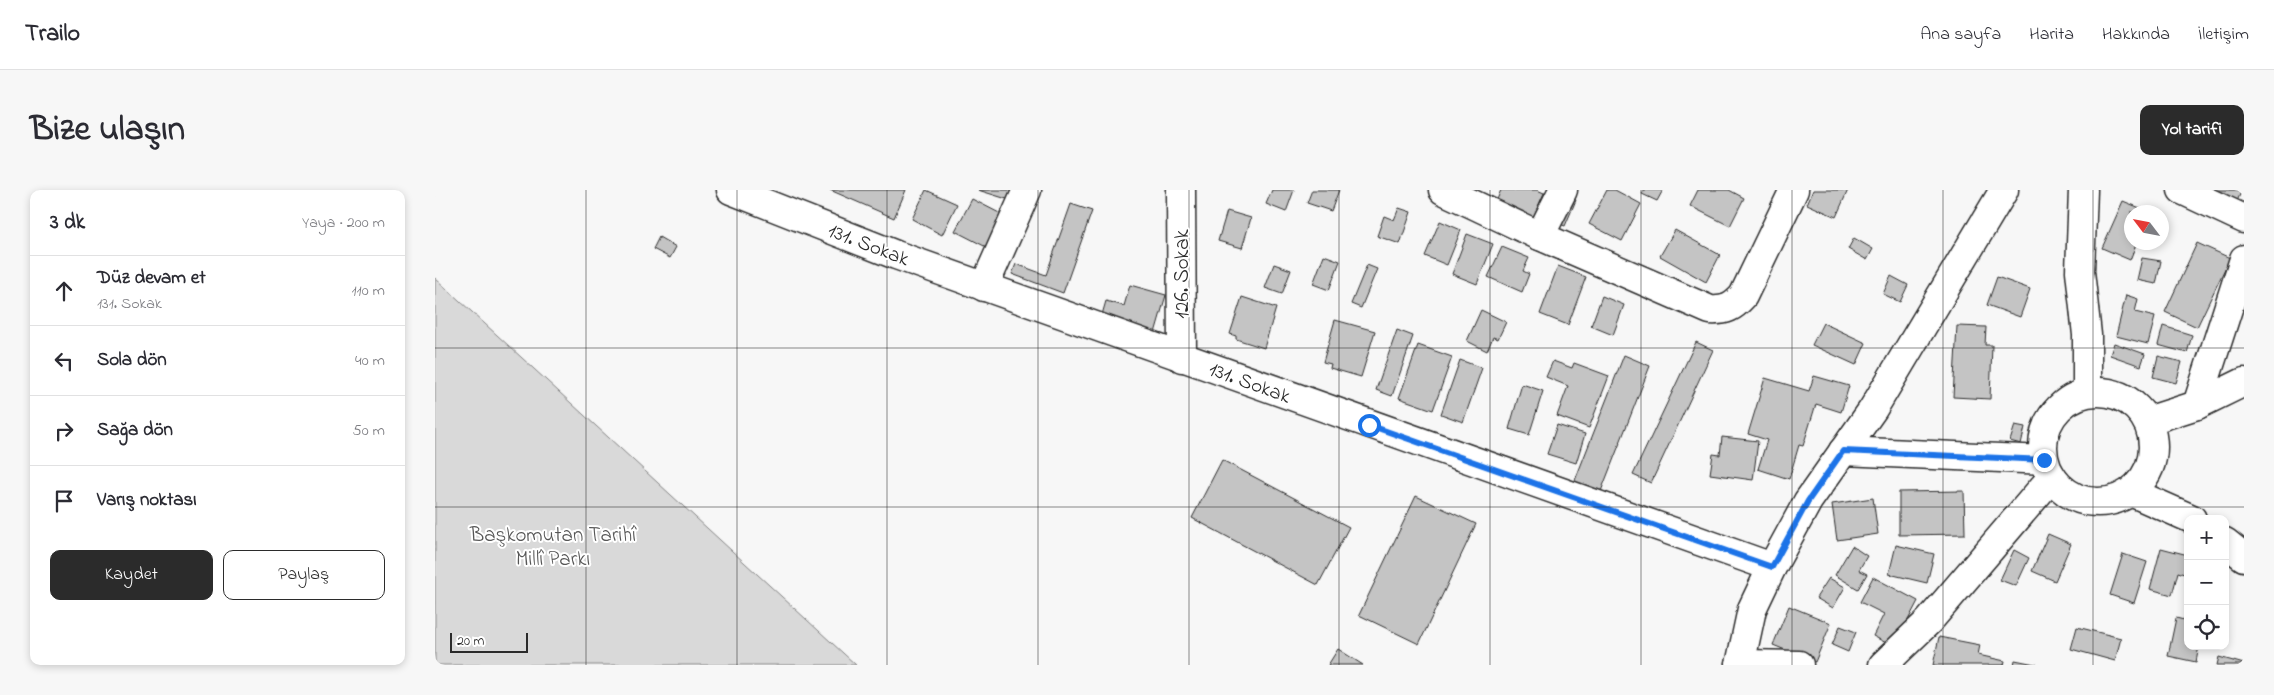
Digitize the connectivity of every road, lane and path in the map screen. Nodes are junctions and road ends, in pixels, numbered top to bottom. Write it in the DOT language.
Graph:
graph roads {
  1 [pos="731,190"];
  2 [pos="1027,190"];
  3 [pos="1181,190"];
  4 [pos="1443,190"];
  5 [pos="1563,190"];
  6 [pos="1794,190"];
  7 [pos="2004,190"];
  8 [pos="2083,190"];
  9 [pos="2182,190"];
  10 [pos="2244,219"];
  11 [pos="1540,236"];
  12 [pos="2244,259"];
  13 [pos="984,287"];
  14 [pos="1182,358"];
  15 [pos="2244,382"];
  16 [pos="2087,392"];
  17 [pos="2197,405"];
  18 [pos="2147,421"];
  19 [pos="1843,451"];
  20 [pos="2048,468"];
  21 [pos="2131,492"];
  22 [pos="2184,515"];
  23 [pos="2229,545"];
  24 [pos="2244,557"];
  25 [pos="1772,567"];
  26 [pos="1740,664"];
  27 [pos="1799,665"];
  28 [pos="1883,665"];
  1 -- 13 [label="street, 131. Sokak"];
  2 -- 13 [label="street"];
  3 -- 14 [label="street, 126. Sokak"];
  4 -- 11 [label="street"];
  5 -- 11 [label="street"];
  6 -- 11 [label="street"];
  7 -- 19 [label="street"];
  8 -- 16 [label="street"];
  9 -- 10 [label="street"];
  12 -- 17 [label="street"];
  13 -- 14 [label="street, 131. Sokak"];
  14 -- 25 [label="street, 131. Sokak"];
  15 -- 17 [label="street"];
  16 -- 18 [label="street"];
  16 -- 20 [label="street"];
  17 -- 18 [label="street"];
  18 -- 21 [label="street"];
  19 -- 20 [label="street"];
  19 -- 25 [label="street"];
  20 -- 21 [label="street"];
  20 -- 28 [label="street"];
  21 -- 22 [label="street"];
  23 -- 24 [label="street"];
  25 -- 26 [label="street"];
  26 -- 27 [label="street"];
}
